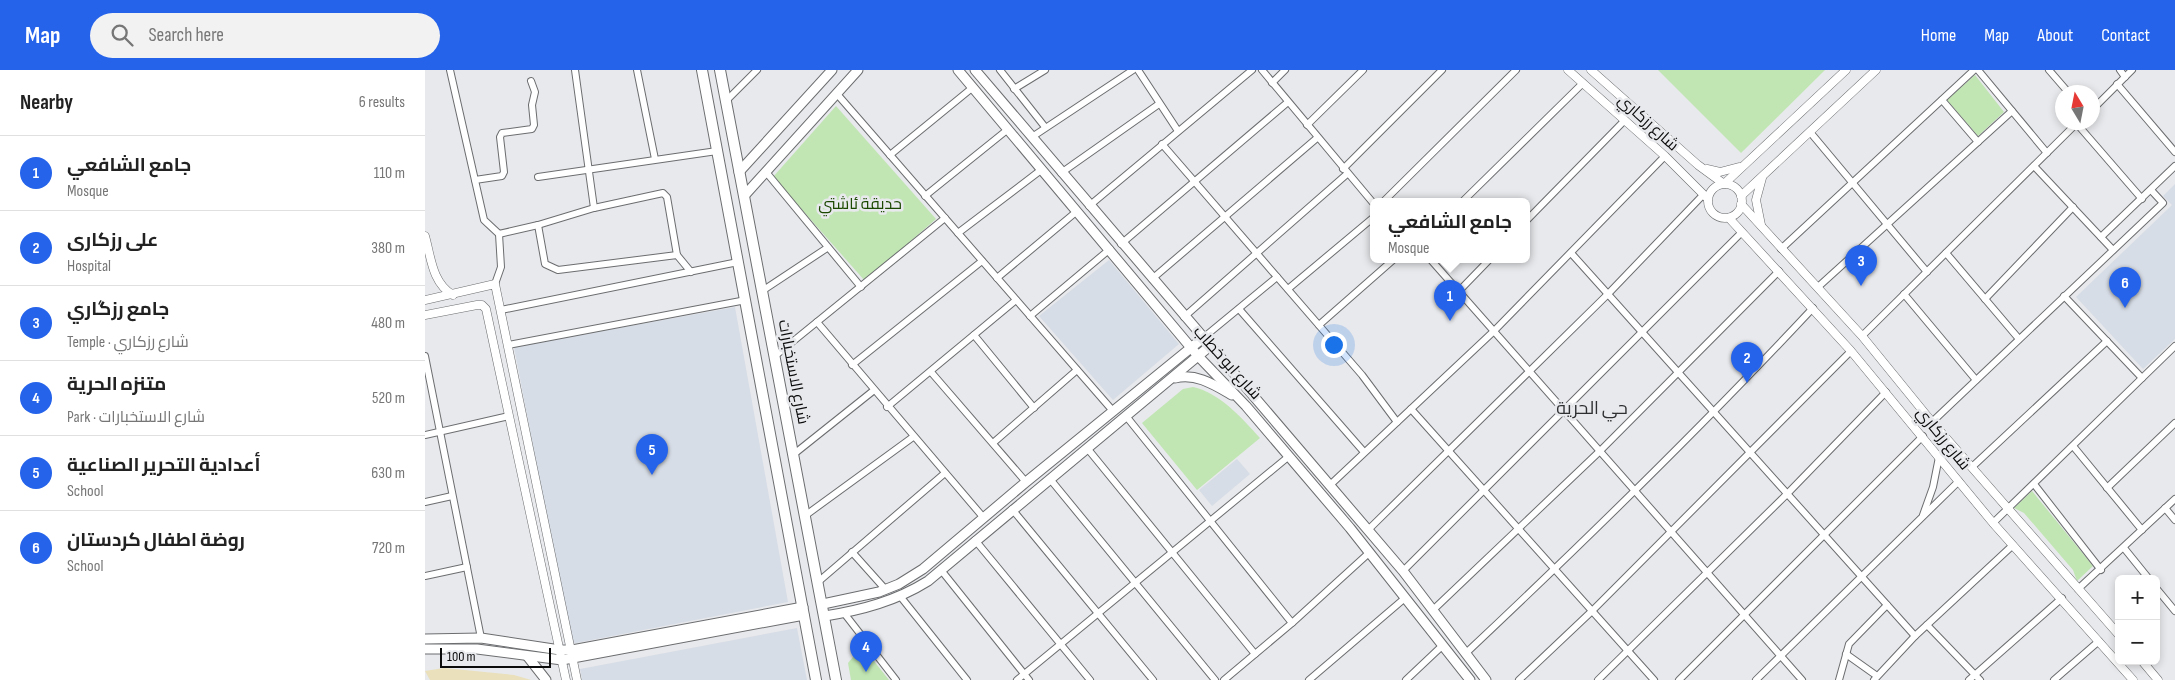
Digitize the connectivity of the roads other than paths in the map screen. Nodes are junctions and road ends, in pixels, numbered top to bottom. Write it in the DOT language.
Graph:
graph roads {
  1 [pos="450,70"];
  2 [pos="575,70"];
  3 [pos="637,70"];
  4 [pos="702,70"];
  5 [pos="720,70"];
  6 [pos="757,70"];
  7 [pos="832,70"];
  8 [pos="858,70"];
  9 [pos="958,70"];
  10 [pos="975,70"];
  11 [pos="1000,70"];
  12 [pos="1045,70"];
  13 [pos="1133,70"];
  14 [pos="1137,70"];
  15 [pos="1252,70"];
  16 [pos="1262,70"];
  17 [pos="1285,70"];
  18 [pos="1363,70"];
  19 [pos="1442,70"];
  20 [pos="1516,70"];
  21 [pos="1568,70"];
  22 [pos="1591,70"];
  23 [pos="1846,70"];
  24 [pos="1876,70"];
  25 [pos="1974,70"];
  26 [pos="1978,70"];
  27 [pos="2049,70"];
  28 [pos="2120,70"];
  29 [pos="2132,70"];
  30 [pos="2125,76"];
  31 [pos="531,80"];
  32 [pos="1272,83"];
  33 [pos="1583,83"];
  34 [pos="2117,84"];
  35 [pos="2062,85"];
  36 [pos="973,88"];
  37 [pos="1014,89"];
  38 [pos="837,94"];
  39 [pos="1942,100"];
  40 [pos="726,101"];
  41 [pos="1288,102"];
  42 [pos="2100,102"];
  43 [pos="1159,104"];
  44 [pos="2012,111"];
  45 [pos="1625,120"];
  46 [pos="1307,125"];
  47 [pos="1045,127"];
  48 [pos="1007,130"];
  49 [pos="2070,130"];
  50 [pos="2083,130"];
  51 [pos="1178,131"];
  52 [pos="1811,132"];
  53 [pos="1032,137"];
  54 [pos="1317,138"];
  55 [pos="1978,142"];
  56 [pos="1162,144"];
  57 [pos="717,151"];
  58 [pos="2175,152"];
  59 [pos="2047,153"];
  60 [pos="889,155"];
  61 [pos="1665,156"];
  62 [pos="655,159"];
  63 [pos="1752,160"];
  64 [pos="1698,165"];
  65 [pos="2034,166"];
  66 [pos="2175,166"];
  67 [pos="589,168"];
  68 [pos="1041,170"];
  69 [pos="1345,171"];
  70 [pos="739,172"];
  71 [pos="766,172"];
  72 [pos="1061,173"];
  73 [pos="1765,174"];
  74 [pos="538,176"];
  75 [pos="475,180"];
  76 [pos="1195,181"];
  77 [pos="1853,183"];
  78 [pos="1724,184"];
  79 [pos="2151,190"];
  80 [pos="744,196"];
  81 [pos="925,196"];
  82 [pos="1741,196"];
  83 [pos="1705,197"];
  84 [pos="1387,198"];
  85 [pos="1466,198"];
  86 [pos="1370,199"];
  87 [pos="2141,199"];
  88 [pos="1741,204"];
  89 [pos="1089,206"];
  90 [pos="2073,207"];
  91 [pos="594,208"];
  92 [pos="1076,212"];
  93 [pos="1225,216"];
  94 [pos="1530,217"];
  95 [pos="945,218"];
  96 [pos="1729,218"];
  97 [pos="1370,220"];
  98 [pos="1887,224"];
  99 [pos="538,225"];
  100 [pos="1762,229"];
  101 [pos="1742,232"];
  102 [pos="958,233"];
  103 [pos="499,234"];
  104 [pos="425,236"];
  105 [pos="2101,237"];
  106 [pos="1121,244"];
  107 [pos="827,248"];
  108 [pos="1110,249"];
  109 [pos="1781,249"];
  110 [pos="2113,250"];
  111 [pos="1571,253"];
  112 [pos="1946,253"];
  113 [pos="1257,254"];
  114 [pos="677,255"];
  115 [pos="982,261"];
  116 [pos="738,262"];
  117 [pos="1390,263"];
  118 [pos="1434,263"];
  119 [pos="1486,263"];
  120 [pos="434,269"];
  121 [pos="425,271"];
  122 [pos="691,272"];
  123 [pos="1779,272"];
  124 [pos="1927,272"];
  125 [pos="1277,277"];
  126 [pos="997,278"];
  127 [pos="1152,279"];
  128 [pos="495,284"];
  129 [pos="861,287"];
  130 [pos="1818,288"];
  131 [pos="1288,289"];
  132 [pos="762,291"];
  133 [pos="1459,291"];
  134 [pos="1608,294"];
  135 [pos="1904,294"];
  136 [pos="453,295"];
  137 [pos="2064,296"];
  138 [pos="1985,299"];
  139 [pos="425,300"];
  140 [pos="746,300"];
  141 [pos="1016,300"];
  142 [pos="1813,308"];
  143 [pos="1239,309"];
  144 [pos="501,310"];
  145 [pos="425,315"];
  146 [pos="1030,316"];
  147 [pos="1184,317"];
  148 [pos="817,322"];
  149 [pos="1319,325"];
  150 [pos="1494,331"];
  151 [pos="1643,333"];
  152 [pos="974,335"];
  153 [pos="1862,336"];
  154 [pos="1203,338"];
  155 [pos="2019,339"];
  156 [pos="772,340"];
  157 [pos="2107,341"];
  158 [pos="753,344"];
  159 [pos="508,345"];
  160 [pos="1209,346"];
  161 [pos="2175,346"];
  162 [pos="1192,347"];
  163 [pos="1851,351"];
  164 [pos="425,356"];
  165 [pos="775,356"];
  166 [pos="1198,356"];
  167 [pos="852,365"];
  168 [pos="1077,370"];
  169 [pos="1530,371"];
  170 [pos="931,372"];
  171 [pos="1678,372"];
  172 [pos="427,373"];
  173 [pos="1172,378"];
  174 [pos="2142,378"];
  175 [pos="1976,380"];
  176 [pos="873,391"];
  177 [pos="1886,392"];
  178 [pos="517,394"];
  179 [pos="504,397"];
  180 [pos="1246,406"];
  181 [pos="887,407"];
  182 [pos="1034,408"];
  183 [pos="1411,409"];
  184 [pos="1565,410"];
  185 [pos="1113,411"];
  186 [pos="1715,413"];
  187 [pos="509,416"];
  188 [pos="1126,416"];
  189 [pos="1397,422"];
  190 [pos="1932,422"];
  191 [pos="2175,424"];
  192 [pos="440,431"];
  193 [pos="425,435"];
  194 [pos="1923,436"];
  195 [pos="913,437"];
  196 [pos="993,443"];
  197 [pos="2073,446"];
  198 [pos="1087,448"];
  199 [pos="1601,450"];
  200 [pos="1448,451"];
  201 [pos="1364,452"];
  202 [pos="1751,453"];
  203 [pos="794,454"];
  204 [pos="1939,456"];
  205 [pos="1287,457"];
  206 [pos="1972,467"];
  207 [pos="945,473"];
  208 [pos="1050,479"];
  209 [pos="1959,481"];
  210 [pos="1025,482"];
  211 [pos="2034,484"];
  212 [pos="1329,486"];
  213 [pos="2107,488"];
  214 [pos="1484,490"];
  215 [pos="1637,491"];
  216 [pos="1787,494"];
  217 [pos="453,496"];
  218 [pos="2175,499"];
  219 [pos="425,502"];
  220 [pos="2165,508"];
  221 [pos="1012,509"];
  222 [pos="2008,509"];
  223 [pos="806,515"];
  224 [pos="983,517"];
  225 [pos="1922,519"];
  226 [pos="1359,520"];
  227 [pos="2175,520"];
  228 [pos="1209,521"];
  229 [pos="1993,523"];
  230 [pos="1350,528"];
  231 [pos="1518,528"];
  232 [pos="1368,530"];
  233 [pos="1671,530"];
  234 [pos="2142,530"];
  235 [pos="1825,535"];
  236 [pos="975,540"];
  237 [pos="2013,545"];
  238 [pos="2124,548"];
  239 [pos="852,552"];
  240 [pos="1172,552"];
  241 [pos="1369,552"];
  242 [pos="467,567"];
  243 [pos="941,570"];
  244 [pos="1555,570"];
  245 [pos="2101,570"];
  246 [pos="1403,571"];
  247 [pos="1707,572"];
  248 [pos="2146,575"];
  249 [pos="425,576"];
  250 [pos="1862,577"];
  251 [pos="818,582"];
  252 [pos="1135,582"];
  253 [pos="2079,589"];
  254 [pos="886,590"];
  255 [pos="2160,593"];
  256 [pos="900,596"];
  257 [pos="1405,598"];
  258 [pos="2062,598"];
  259 [pos="823,604"];
  260 [pos="1887,604"];
  261 [pos="1433,610"];
  262 [pos="803,611"];
  263 [pos="1592,611"];
  264 [pos="2175,611"];
  265 [pos="843,613"];
  266 [pos="1098,613"];
  267 [pos="1745,614"];
  268 [pos="825,616"];
  269 [pos="1292,623"];
  270 [pos="1927,625"];
  271 [pos="2115,630"];
  272 [pos="1915,636"];
  273 [pos="481,638"];
  274 [pos="425,639"];
  275 [pos="2099,641"];
  276 [pos="1060,644"];
  277 [pos="1442,646"];
  278 [pos="425,649"];
  279 [pos="560,650"];
  280 [pos="1628,651"];
  281 [pos="573,654"];
  282 [pos="1255,654"];
  283 [pos="1465,654"];
  284 [pos="1846,654"];
  285 [pos="1781,656"];
  286 [pos="528,657"];
  287 [pos="562,660"];
  288 [pos="2145,665"];
  289 [pos="1024,674"];
  290 [pos="1978,677"];
  291 [pos="1875,678"];
  292 [pos="546,680"];
  293 [pos="565,680"];
  294 [pos="577,680"];
  295 [pos="816,680"];
  296 [pos="836,680"];
  297 [pos="896,680"];
  298 [pos="967,680"];
  299 [pos="1017,680"];
  300 [pos="1029,680"];
  301 [pos="1090,680"];
  302 [pos="1153,680"];
  303 [pos="1215,680"];
  304 [pos="1224,680"];
  305 [pos="1309,680"];
  306 [pos="1406,680"];
  307 [pos="1470,680"];
  308 [pos="1486,680"];
  309 [pos="1519,680"];
  310 [pos="1598,680"];
  311 [pos="1654,680"];
  312 [pos="1679,680"];
  313 [pos="1756,680"];
  314 [pos="1802,680"];
  315 [pos="1839,680"];
  316 [pos="1969,680"];
  317 [pos="2055,680"];
  318 [pos="2133,680"];
  319 [pos="2158,680"];
  1 -- 75 [label="street"];
  2 -- 67 [label="street"];
  3 -- 62 [label="street"];
  4 -- 57 [label="main road, شارع الاستخبارات"];
  5 -- 40 [label="main road, شارع الاستخبارات"];
  6 -- 40 [label="street"];
  7 -- 70 [label="main road"];
  8 -- 38 [label="main road"];
  9 -- 36 [label="main road, شارع ابو خطاب"];
  10 -- 53 [label="main road, شارع ابو خطاب"];
  11 -- 37 [label="street"];
  12 -- 37 [label="street"];
  13 -- 47 [label="street"];
  14 -- 43 [label="street"];
  15 -- 51 [label="street"];
  16 -- 32 [label="street"];
  17 -- 32 [label="street"];
  18 -- 46 [label="street"];
  19 -- 69 [label="street"];
  20 -- 84 [label="street"];
  21 -- 33 [label="street, شارع رزكاري"];
  22 -- 64 [label="street, شارع رزكاري"];
  23 -- 63 [label="street"];
  24 -- 52 [label="street"];
  25 -- 39 [label="street"];
  26 -- 44 [label="street"];
  27 -- 35 [label="street"];
  28 -- 30 [label="street"];
  29 -- 30 [label="street"];
  30 -- 34 [label="street"];
  31 -- 75 [label="street"];
  32 -- 41 [label="street"];
  33 -- 45 [label="street, شارع رزكاري"];
  33 -- 85 [label="street"];
  34 -- 42 [label="street"];
  34 -- 58 [label="street"];
  36 -- 48 [label="main road, شارع ابو خطاب"];
  36 -- 60 [label="street"];
  37 -- 47 [label="street"];
  38 -- 60 [label="street"];
  38 -- 71 [label="main road"];
  39 -- 55 [label="street"];
  39 -- 77 [label="street"];
  40 -- 70 [label="main road, شارع الاستخبارات"];
  41 -- 46 [label="street"];
  41 -- 76 [label="street"];
  43 -- 51 [label="street"];
  43 -- 72 [label="street"];
  44 -- 55 [label="street"];
  44 -- 59 [label="street"];
  45 -- 61 [label="street, شارع رزكاري"];
  45 -- 94 [label="street"];
  46 -- 54 [label="street"];
  47 -- 53 [label="street"];
  48 -- 68 [label="main road, شارع ابو خطاب"];
  48 -- 81 [label="street"];
  49 -- 59 [label="street"];
  50 -- 87 [label="street"];
  51 -- 56 [label="street"];
  52 -- 73 [label="street"];
  52 -- 77 [label="street"];
  53 -- 72 [label="main road, شارع ابو خطاب"];
  54 -- 69 [label="street"];
  54 -- 93 [label="street"];
  55 -- 98 [label="street"];
  56 -- 76 [label="street"];
  56 -- 89 [label="street"];
  57 -- 62 [label="street"];
  57 -- 116 [label="main road, شارع الاستخبارات"];
  59 -- 65 [label="street"];
  60 -- 81 [label="street"];
  61 -- 83 [label="street, شارع رزكاري"];
  61 -- 111 [label="street"];
  62 -- 67 [label="street"];
  63 -- 64 [label="street"];
  63 -- 78 [label="street"];
  64 -- 78 [label="street, شارع رزكاري"];
  65 -- 90 [label="street"];
  65 -- 112 [label="street"];
  66 -- 79 [label="street"];
  67 -- 74 [label="street"];
  67 -- 91 [label="street"];
  68 -- 92 [label="main road, شارع ابو خطاب"];
  68 -- 102 [label="street"];
  69 -- 86 [label="street"];
  69 -- 113 [label="street"];
  70 -- 80 [label="main road, شارع الاستخبارات"];
  71 -- 80 [label="main road"];
  71 -- 107 [label="street"];
  72 -- 89 [label="main road, شارع ابو خطاب"];
  73 -- 82 [label="street"];
  73 -- 100 [label="street"];
  75 -- 103 [label="street"];
  76 -- 93 [label="street"];
  76 -- 106 [label="street"];
  77 -- 98 [label="street"];
  77 -- 109 [label="street"];
  78 -- 82 [label="street"];
  78 -- 83 [label="street"];
  79 -- 87 [label="street"];
  79 -- 110 [label="street"];
  80 -- 132 [label="main road, شارع الاستخبارات"];
  81 -- 95 [label="street"];
  82 -- 88 [label="street"];
  83 -- 96 [label="street"];
  83 -- 134 [label="street"];
  87 -- 105 [label="street"];
  88 -- 96 [label="street"];
  88 -- 100 [label="street, شارع رزكاري"];
  89 -- 106 [label="main road, شارع ابو خطاب"];
  90 -- 105 [label="street"];
  90 -- 138 [label="street"];
  91 -- 99 [label="street"];
  91 -- 114 [label="street"];
  92 -- 108 [label="main road, شارع ابو خطاب"];
  92 -- 126 [label="street"];
  93 -- 113 [label="street"];
  93 -- 127 [label="street"];
  95 -- 102 [label="street"];
  95 -- 129 [label="street"];
  96 -- 101 [label="street, شارع رزكاري"];
  97 -- 131 [label="street"];
  98 -- 124 [label="street"];
  98 -- 130 [label="street"];
  99 -- 103 [label="street"];
  99 -- 114 [label="street"];
  100 -- 109 [label="street, شارع رزكاري"];
  101 -- 123 [label="street, شارع رزكاري"];
  101 -- 151 [label="street"];
  102 -- 115 [label="street"];
  103 -- 128 [label="street"];
  104 -- 120 [label="street"];
  105 -- 110 [label="street"];
  106 -- 127 [label="main road, شارع ابو خطاب"];
  107 -- 129 [label="street"];
  107 -- 132 [label="street"];
  108 -- 146 [label="street"];
  108 -- 162 [label="main road, شارع ابو خطاب"];
  109 -- 130 [label="street, شارع رزكاري"];
  110 -- 137 [label="street"];
  111 -- 134 [label="street"];
  111 -- 150 [label="street"];
  112 -- 124 [label="street"];
  112 -- 138 [label="street"];
  113 -- 125 [label="street"];
  113 -- 147 [label="street"];
  114 -- 122 [label="street"];
  115 -- 126 [label="street"];
  115 -- 167 [label="street"];
  116 -- 122 [label="street"];
  116 -- 140 [label="main road, شارع الاستخبارات"];
  117 -- 149 [label="street"];
  118 -- 133 [label="street"];
  119 -- 133 [label="street"];
  120 -- 121 [label="street"];
  120 -- 136 [label="street"];
  122 -- 144 [label="street"];
  123 -- 142 [label="street, شارع رزكاري"];
  123 -- 171 [label="street"];
  124 -- 135 [label="street"];
  125 -- 131 [label="street"];
  125 -- 143 [label="street"];
  126 -- 141 [label="street"];
  127 -- 147 [label="main road, شارع ابو خطاب"];
  128 -- 136 [label="street"];
  128 -- 144 [label="street"];
  129 -- 148 [label="street"];
  130 -- 153 [label="street, شارع رزكاري"];
  131 -- 149 [label="street"];
  132 -- 156 [label="main road, شارع الاستخبارات"];
  133 -- 150 [label="street"];
  134 -- 151 [label="street"];
  134 -- 169 [label="street"];
  135 -- 153 [label="street"];
  135 -- 175 [label="street"];
  136 -- 139 [label="street"];
  137 -- 155 [label="street"];
  137 -- 157 [label="street"];
  138 -- 155 [label="street"];
  140 -- 158 [label="main road, شارع الاستخبارات"];
  140 -- 159 [label="street"];
  141 -- 146 [label="street"];
  141 -- 152 [label="street"];
  142 -- 163 [label="street, شارع رزكاري"];
  142 -- 186 [label="street"];
  143 -- 154 [label="street"];
  143 -- 201 [label="street"];
  144 -- 159 [label="street"];
  145 -- 179 [label="street"];
  146 -- 168 [label="street"];
  147 -- 154 [label="main road, شارع ابو خطاب"];
  148 -- 165 [label="street"];
  148 -- 167 [label="street"];
  149 -- 189 [label="street"];
  150 -- 169 [label="street"];
  150 -- 183 [label="street"];
  151 -- 171 [label="street"];
  151 -- 184 [label="street"];
  152 -- 170 [label="street"];
  152 -- 182 [label="street"];
  153 -- 190 [label="street, شارع رزكاري"];
  154 -- 160 [label="main road, شارع ابو خطاب"];
  154 -- 162 [label="main road"];
  155 -- 175 [label="street"];
  156 -- 158 [label="main road"];
  156 -- 165 [label="main road, شارع الاستخبارات"];
  157 -- 174 [label="street"];
  157 -- 206 [label="street"];
  158 -- 262 [label="main road, شارع الاستخبارات"];
  159 -- 178 [label="street"];
  160 -- 166 [label="main road"];
  160 -- 212 [label="main road, شارع ابو خطاب"];
  161 -- 174 [label="street"];
  162 -- 166 [label="main road, شارع ابو خطاب"];
  162 -- 185 [label="main road"];
  163 -- 177 [label="street, شارع رزكاري"];
  163 -- 202 [label="street"];
  164 -- 172 [label="street"];
  165 -- 203 [label="main road, شارع الاستخبارات"];
  166 -- 173 [label="main road"];
  166 -- 180 [label="main road, شارع ابو خطاب"];
  167 -- 176 [label="street"];
  168 -- 182 [label="street"];
  168 -- 185 [label="street"];
  169 -- 184 [label="street"];
  169 -- 200 [label="street"];
  170 -- 181 [label="street"];
  170 -- 196 [label="street"];
  171 -- 186 [label="street"];
  171 -- 199 [label="street"];
  172 -- 192 [label="street"];
  173 -- 180 [label="main road"];
  173 -- 188 [label="main road"];
  174 -- 197 [label="street"];
  175 -- 190 [label="street"];
  176 -- 181 [label="street"];
  176 -- 203 [label="street"];
  177 -- 194 [label="street, شارع رزكاري"];
  177 -- 216 [label="street"];
  178 -- 179 [label="street"];
  178 -- 281 [label="street"];
  179 -- 187 [label="street"];
  180 -- 205 [label="main road, شارع ابو خطاب"];
  181 -- 195 [label="street"];
  182 -- 196 [label="street"];
  183 -- 189 [label="street"];
  183 -- 200 [label="street"];
  184 -- 199 [label="street"];
  184 -- 214 [label="street"];
  185 -- 210 [label="main road"];
  186 -- 202 [label="street"];
  186 -- 215 [label="street"];
  187 -- 192 [label="street"];
  187 -- 279 [label="street"];
  188 -- 198 [label="main road"];
  188 -- 228 [label="street"];
  189 -- 201 [label="street"];
  190 -- 206 [label="street, شارع رزكاري"];
  191 -- 213 [label="street"];
  192 -- 193 [label="street"];
  192 -- 217 [label="street"];
  194 -- 204 [label="street, شارع رزكاري"];
  194 -- 235 [label="street"];
  195 -- 207 [label="street"];
  195 -- 223 [label="street"];
  196 -- 210 [label="street"];
  197 -- 211 [label="street"];
  197 -- 213 [label="street"];
  198 -- 208 [label="main road"];
  198 -- 240 [label="street"];
  199 -- 215 [label="street"];
  199 -- 231 [label="street"];
  200 -- 214 [label="street"];
  200 -- 232 [label="street"];
  201 -- 212 [label="street"];
  202 -- 216 [label="street"];
  202 -- 233 [label="street"];
  203 -- 223 [label="main road, شارع الاستخبارات"];
  204 -- 209 [label="street, شارع رزكاري"];
  204 -- 225 [label="street"];
  205 -- 228 [label="street"];
  205 -- 230 [label="main road, شارع ابو خطاب"];
  206 -- 222 [label="street, شارع رزكاري"];
  207 -- 224 [label="street"];
  207 -- 239 [label="street"];
  208 -- 221 [label="main road"];
  208 -- 252 [label="street"];
  209 -- 225 [label="street"];
  209 -- 229 [label="street, شارع رزكاري"];
  210 -- 224 [label="main road"];
  211 -- 222 [label="street"];
  211 -- 245 [label="street"];
  212 -- 226 [label="main road, شارع ابو خطاب"];
  213 -- 234 [label="street"];
  214 -- 231 [label="street"];
  214 -- 246 [label="street"];
  215 -- 233 [label="street"];
  215 -- 244 [label="street"];
  216 -- 235 [label="street"];
  216 -- 247 [label="street"];
  217 -- 219 [label="street"];
  217 -- 242 [label="street"];
  218 -- 220 [label="street"];
  220 -- 227 [label="street"];
  220 -- 234 [label="street"];
  221 -- 236 [label="main road"];
  221 -- 266 [label="street"];
  222 -- 229 [label="street"];
  222 -- 253 [label="street, شارع رزكاري"];
  223 -- 251 [label="main road, شارع الاستخبارات"];
  224 -- 254 [label="main road"];
  225 -- 250 [label="street"];
  226 -- 230 [label="main road"];
  226 -- 232 [label="main road, شارع ابو خطاب"];
  228 -- 240 [label="street"];
  228 -- 269 [label="street"];
  229 -- 237 [label="street, شارع رزكاري"];
  230 -- 241 [label="main road, شارع ابو خطاب"];
  231 -- 244 [label="street"];
  231 -- 261 [label="street"];
  232 -- 246 [label="main road, شارع ابو خطاب"];
  233 -- 247 [label="street"];
  233 -- 263 [label="street"];
  234 -- 238 [label="street"];
  235 -- 250 [label="street"];
  235 -- 267 [label="street"];
  236 -- 243 [label="main road"];
  236 -- 276 [label="street"];
  237 -- 258 [label="street, شارع رزكاري"];
  237 -- 270 [label="street"];
  238 -- 245 [label="street"];
  238 -- 248 [label="street"];
  239 -- 251 [label="street"];
  239 -- 254 [label="street"];
  240 -- 252 [label="street"];
  240 -- 282 [label="street"];
  241 -- 257 [label="main road, شارع ابو خطاب"];
  241 -- 269 [label="street"];
  242 -- 249 [label="street"];
  242 -- 273 [label="street"];
  243 -- 256 [label="main road"];
  243 -- 289 [label="street"];
  244 -- 263 [label="street"];
  244 -- 283 [label="street"];
  245 -- 253 [label="street"];
  246 -- 261 [label="main road, شارع ابو خطاب"];
  247 -- 267 [label="street"];
  247 -- 280 [label="street"];
  250 -- 260 [label="street"];
  250 -- 285 [label="street"];
  251 -- 259 [label="main road, شارع الاستخبارات"];
  252 -- 266 [label="street"];
  252 -- 303 [label="street"];
  253 -- 271 [label="street, شارع رزكاري"];
  254 -- 259 [label="main road"];
  255 -- 264 [label="street"];
  256 -- 265 [label="main road"];
  256 -- 298 [label="street"];
  257 -- 277 [label="main road, شارع ابو خطاب"];
  257 -- 305 [label="street"];
  258 -- 275 [label="street, شارع رزكاري"];
  258 -- 290 [label="street"];
  259 -- 268 [label="main road, شارع الاستخبارات"];
  260 -- 272 [label="street"];
  260 -- 284 [label="street"];
  261 -- 283 [label="main road, شارع ابو خطاب"];
  262 -- 281 [label="main road"];
  262 -- 295 [label="main road, شارع الاستخبارات"];
  263 -- 280 [label="street"];
  263 -- 309 [label="street"];
  265 -- 268 [label="main road"];
  265 -- 297 [label="street"];
  266 -- 276 [label="street"];
  266 -- 302 [label="street"];
  267 -- 285 [label="street"];
  267 -- 312 [label="street"];
  268 -- 296 [label="main road, شارع الاستخبارات"];
  269 -- 282 [label="street"];
  270 -- 272 [label="street"];
  270 -- 290 [label="street"];
  272 -- 291 [label="street"];
  273 -- 274 [label="main road"];
  273 -- 279 [label="main road"];
  275 -- 317 [label="street"];
  275 -- 318 [label="street, شارع رزكاري"];
  276 -- 289 [label="street"];
  276 -- 301 [label="street"];
  277 -- 306 [label="street"];
  277 -- 307 [label="main road, شارع ابو خطاب"];
  278 -- 286 [label="main road"];
  279 -- 281 [label="main road"];
  279 -- 287 [label="street"];
  280 -- 310 [label="street"];
  280 -- 311 [label="street"];
  281 -- 287 [label="main road"];
  281 -- 294 [label="street"];
  282 -- 304 [label="street"];
  283 -- 308 [label="main road, شارع ابو خطاب"];
  284 -- 291 [label="street"];
  284 -- 315 [label="street"];
  285 -- 313 [label="street"];
  285 -- 314 [label="street"];
  286 -- 287 [label="main road"];
  286 -- 292 [label="main road"];
  287 -- 293 [label="street"];
  288 -- 319 [label="street"];
  289 -- 299 [label="street"];
  289 -- 300 [label="street"];
  290 -- 316 [label="street"];
}
